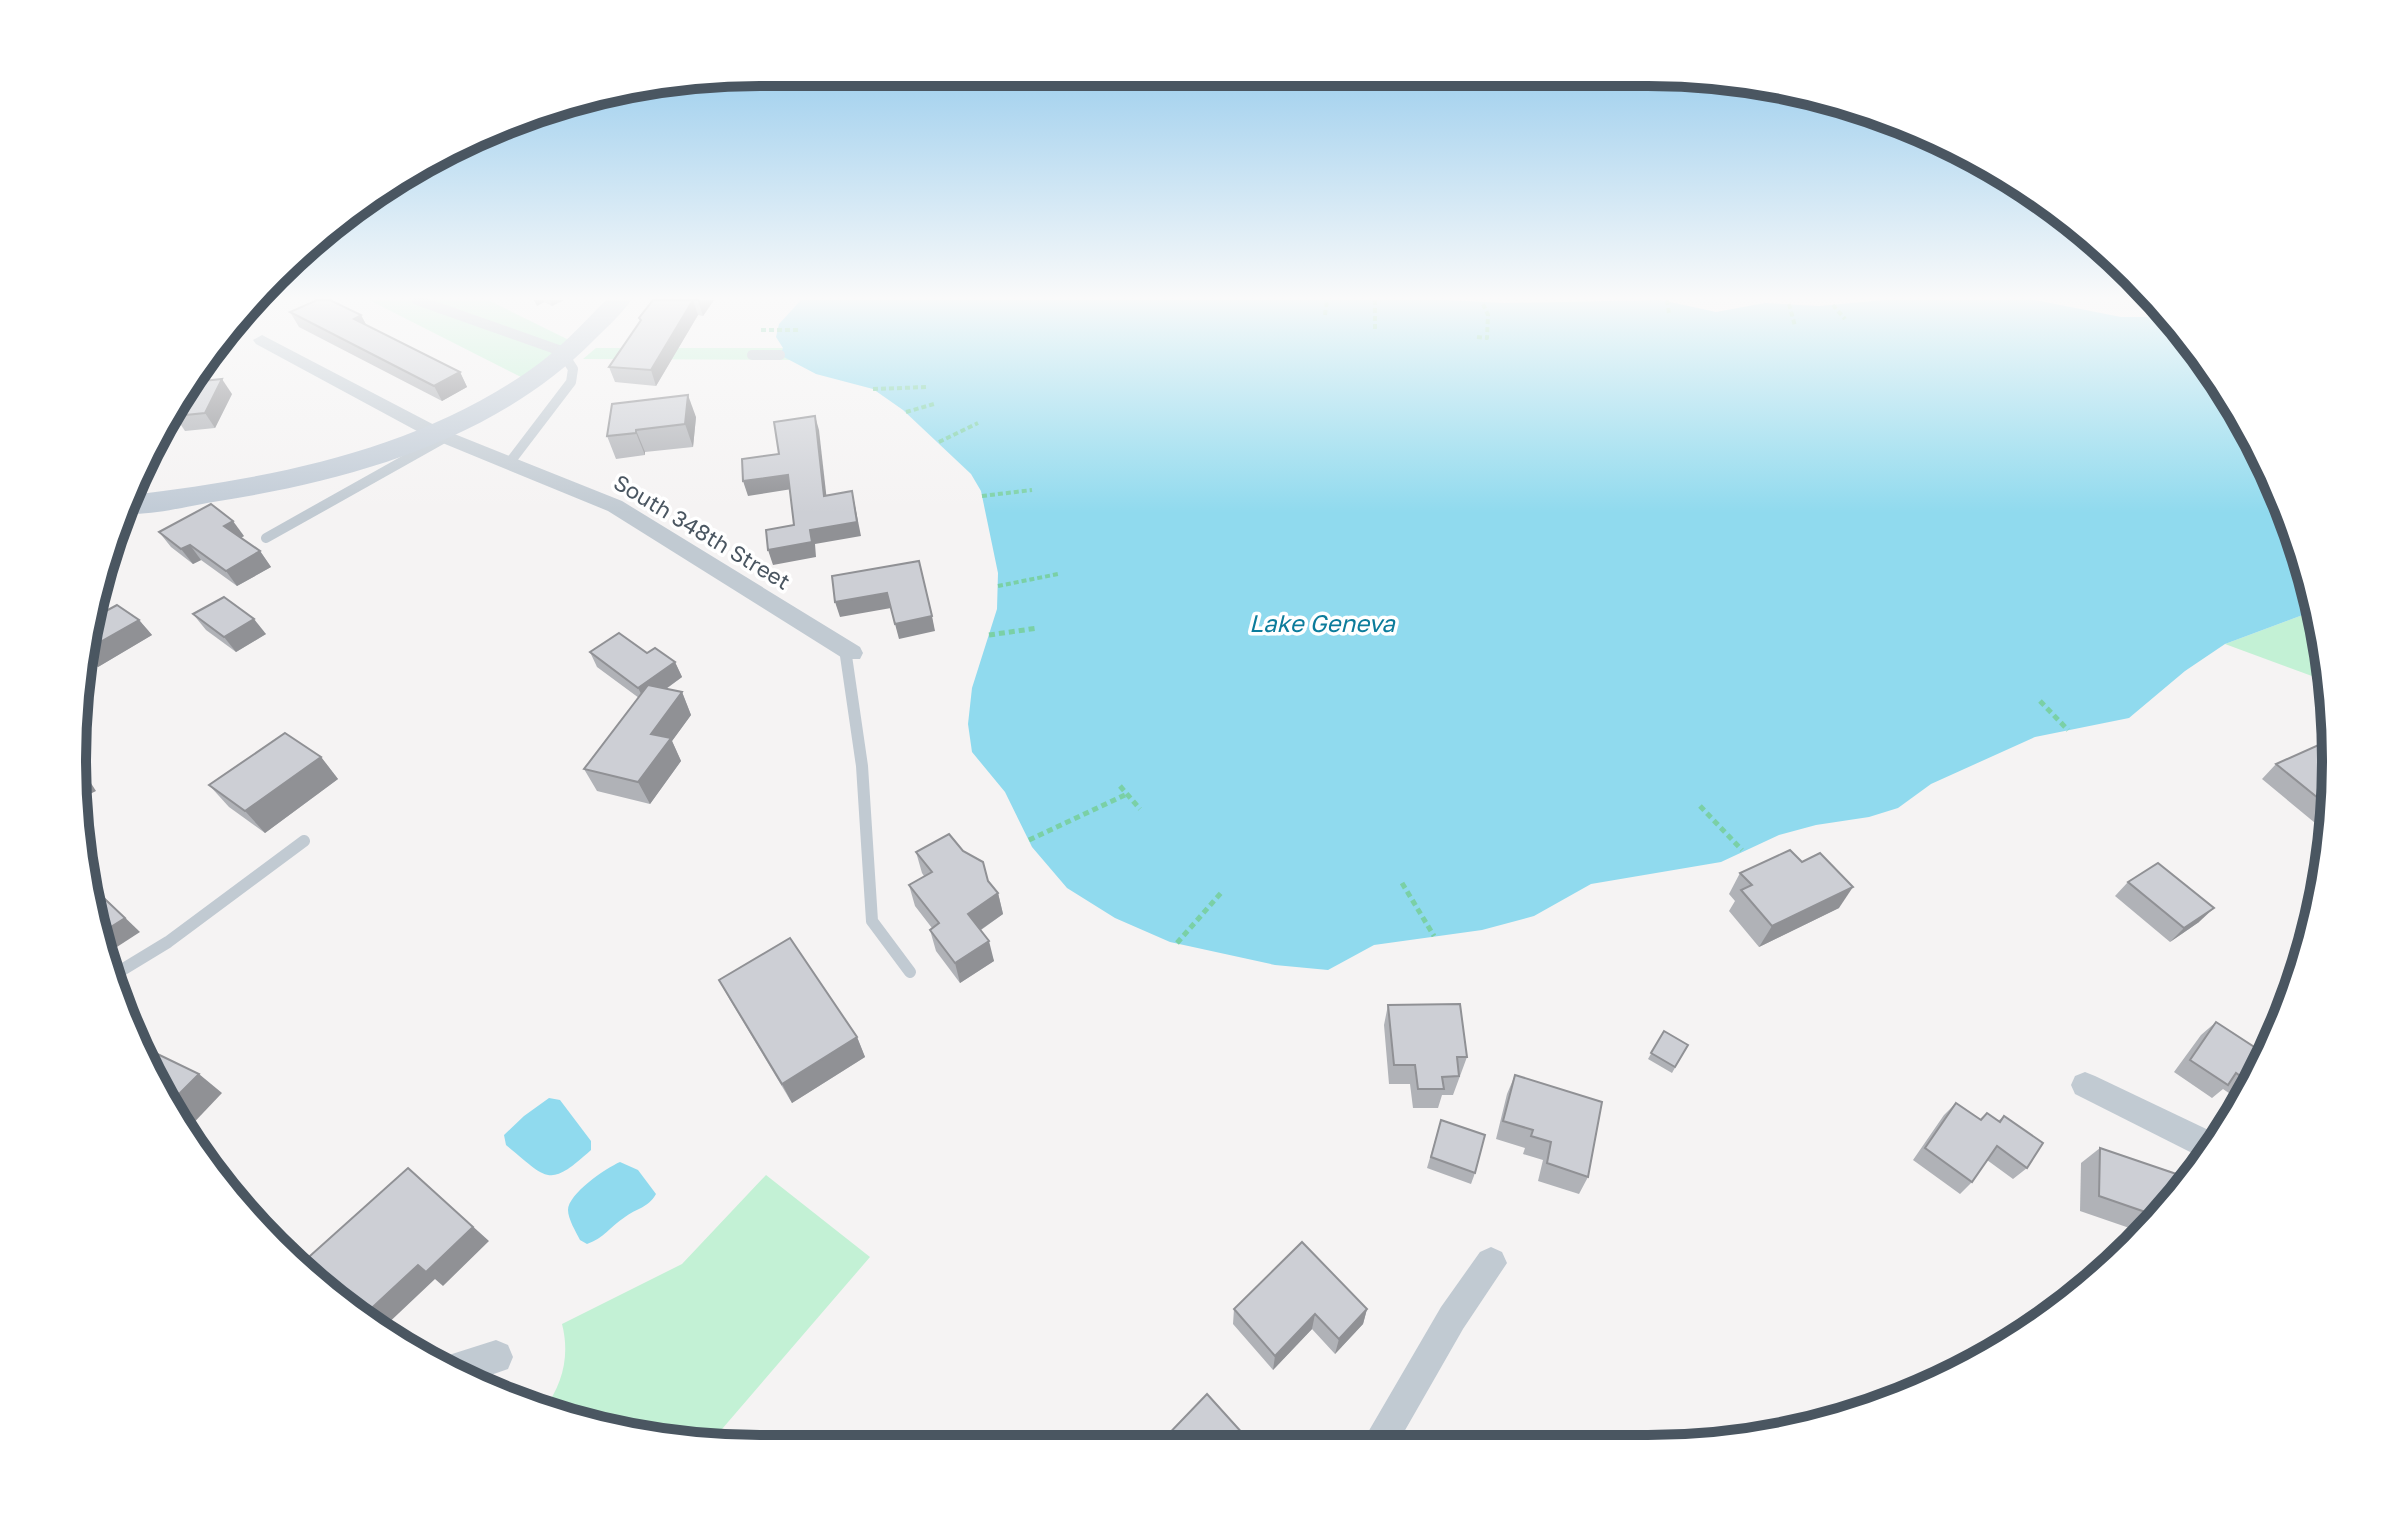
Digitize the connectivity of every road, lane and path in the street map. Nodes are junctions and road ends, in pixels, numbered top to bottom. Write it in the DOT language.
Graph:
graph roads {
  1 [pos="320,371"];
  2 [pos="543,371"];
  3 [pos="573,371"];
  4 [pos="928,387"];
  5 [pos="873,389"];
  6 [pos="934,404"];
  7 [pos="906,412"];
  8 [pos="978,423"];
  9 [pos="441,435"];
  10 [pos="939,442"];
  11 [pos="510,462"];
  12 [pos="1032,490"];
  13 [pos="982,496"];
  14 [pos="137,503"];
  15 [pos="266,538"];
  16 [pos="1058,574"];
  17 [pos="998,586"];
  18 [pos="1038,628"];
  19 [pos="989,635"];
  20 [pos="848,651"];
  21 [pos="2040,701"];
  22 [pos="2068,730"];
  23 [pos="1120,786"];
  24 [pos="1127,794"];
  25 [pos="1700,806"];
  26 [pos="1140,809"];
  27 [pos="1029,840"];
  28 [pos="304,841"];
  29 [pos="1742,850"];
  30 [pos="1402,883"];
  31 [pos="1221,893"];
  32 [pos="1434,936"];
  33 [pos="1177,943"];
  34 [pos="120,971"];
  35 [pos="910,972"];
  36 [pos="2085,1085"];
  37 [pos="2203,1143"];
  38 [pos="1491,1263"];
  39 [pos="496,1357"];
  40 [pos="466,1367"];
  41 [pos="1383,1435"];
  1 -- 9 [label="street, South 348th Street"];
  2 -- 9 [label="street"];
  3 -- 11 [label="lane"];
  4 -- 5 [label="path"];
  6 -- 7 [label="path"];
  8 -- 10 [label="path"];
  9 -- 11 [label="street, South 348th Street"];
  9 -- 14 [label="street"];
  9 -- 15 [label="lane"];
  11 -- 20 [label="street, South 348th Street"];
  12 -- 13 [label="path"];
  16 -- 17 [label="path"];
  18 -- 19 [label="path"];
  20 -- 35 [label="lane"];
  21 -- 22 [label="path"];
  23 -- 24 [label="path"];
  24 -- 26 [label="path"];
  24 -- 27 [label="path"];
  25 -- 29 [label="path"];
  28 -- 34 [label="lane"];
  30 -- 32 [label="path"];
  31 -- 33 [label="path"];
  36 -- 37 [label="street"];
  38 -- 41 [label="street"];
  39 -- 40 [label="street"];
}
